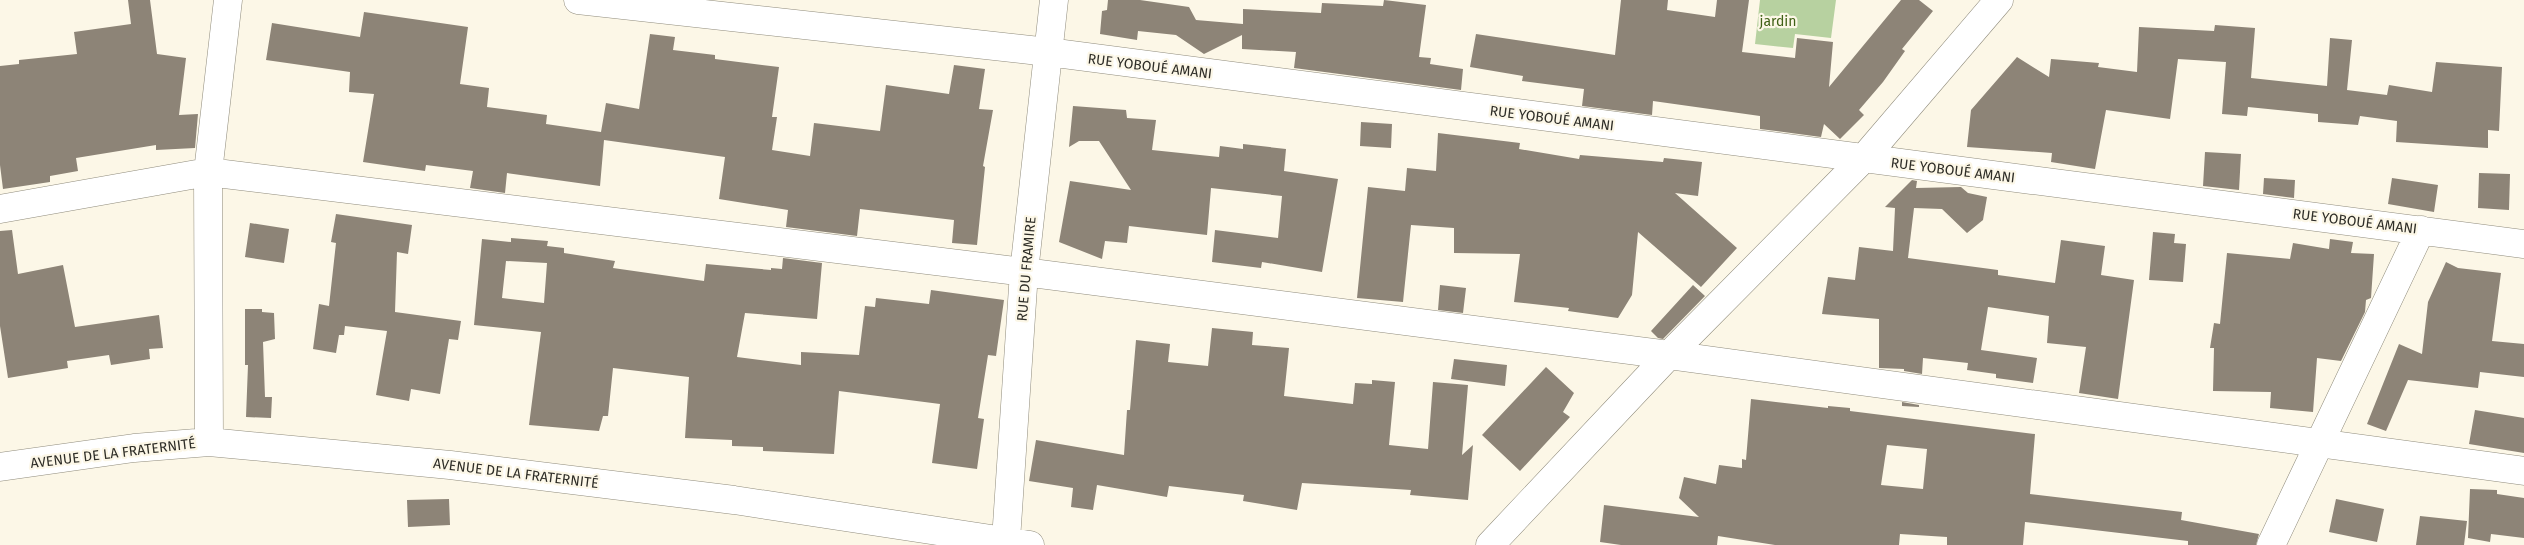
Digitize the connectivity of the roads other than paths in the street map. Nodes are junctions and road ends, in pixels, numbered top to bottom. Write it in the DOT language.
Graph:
graph roads {
  1 [pos="228,0"];
  2 [pos="578,0"];
  3 [pos="1054,0"];
  4 [pos="1999,0"];
  5 [pos="1048,52"];
  6 [pos="1862,159"];
  7 [pos="208,172"];
  8 [pos="0,209"];
  9 [pos="2420,230"];
  10 [pos="2524,244"];
  11 [pos="1024,272"];
  12 [pos="1670,355"];
  13 [pos="209,442"];
  14 [pos="2320,444"];
  15 [pos="0,467"];
  16 [pos="2524,471"];
  17 [pos="1018,542"];
  18 [pos="1490,545"];
  19 [pos="2272,545"];
  1 -- 7 [label="street"];
  2 -- 5 [label="street, RUE YOBOUÉ AMANI"];
  3 -- 5 [label="street, RUE DU FRAMIRE"];
  4 -- 6 [label="street"];
  5 -- 6 [label="street, RUE YOBOUÉ AMANI"];
  5 -- 11 [label="street, RUE DU FRAMIRE"];
  6 -- 9 [label="street, RUE YOBOUÉ AMANI"];
  6 -- 12 [label="street"];
  7 -- 8 [label="street"];
  7 -- 11 [label="street"];
  7 -- 13 [label="street"];
  9 -- 10 [label="street, RUE YOBOUÉ AMANI"];
  9 -- 14 [label="street"];
  11 -- 12 [label="street"];
  11 -- 17 [label="street, RUE DU FRAMIRE"];
  12 -- 14 [label="street"];
  12 -- 18 [label="street"];
  13 -- 15 [label="street, AVENUE DE LA FRATERNITÉ"];
  13 -- 17 [label="street, AVENUE DE LA FRATERNITÉ"];
  14 -- 16 [label="street"];
  14 -- 19 [label="street"];
}
